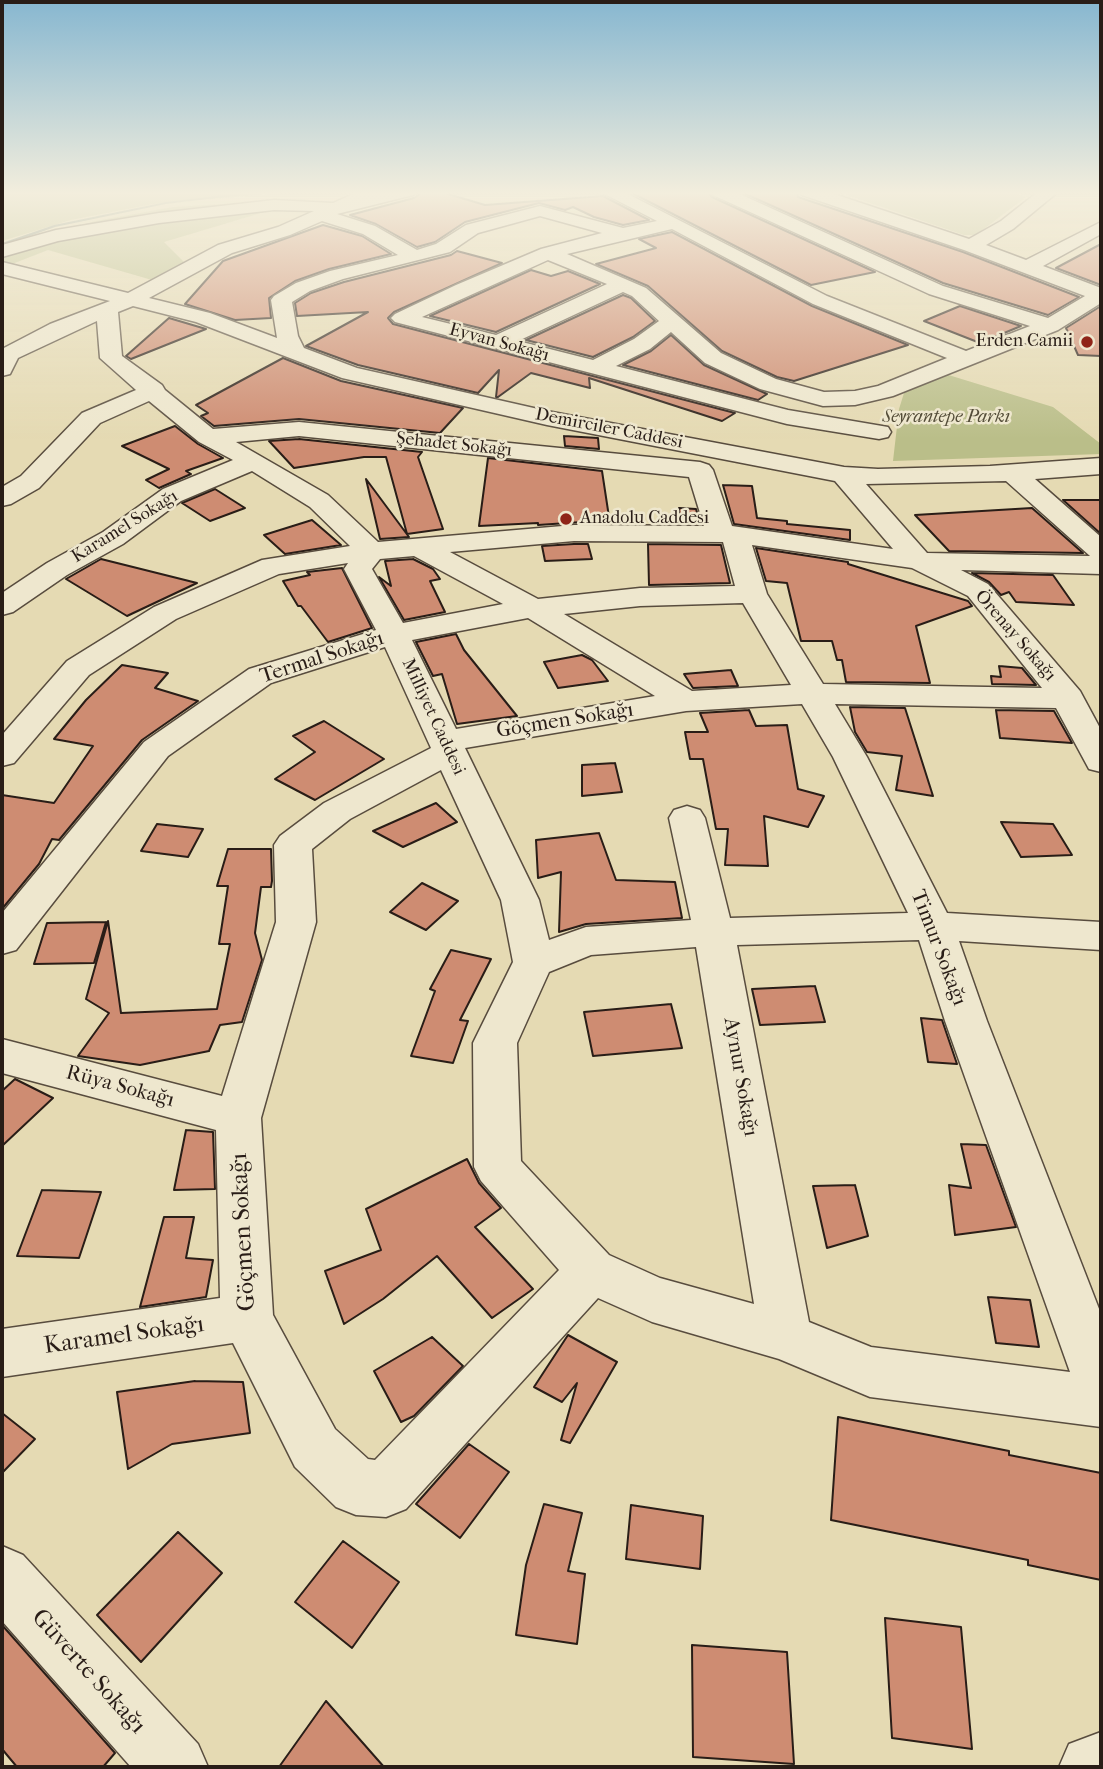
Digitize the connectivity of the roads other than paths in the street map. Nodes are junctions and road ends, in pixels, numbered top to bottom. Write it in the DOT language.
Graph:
graph roads {
  1 [pos="19,274"];
  2 [pos="179,274"];
  3 [pos="343,274"];
  4 [pos="499,274"];
  5 [pos="598,274"];
  6 [pos="771,274"];
  7 [pos="900,274"];
  8 [pos="1046,274"];
  9 [pos="623,284"];
  10 [pos="1101,294"];
  11 [pos="118,306"];
  12 [pos="672,321"];
  13 [pos="1050,325"];
  14 [pos="498,342"];
  15 [pos="295,351"];
  16 [pos="968,359"];
  17 [pos="2,366"];
  18 [pos="595,368"];
  19 [pos="153,390"];
  20 [pos="885,391"];
  21 [pos="879,432"];
  22 [pos="208,437"];
  23 [pos="254,461"];
  24 [pos="1101,466"];
  25 [pos="700,470"];
  26 [pos="1013,473"];
  27 [pos="845,475"];
  28 [pos="878,477"];
  29 [pos="2,498"];
  30 [pos="728,534"];
  31 [pos="419,547"];
  32 [pos="371,551"];
  33 [pos="1101,551"];
  34 [pos="919,561"];
  35 [pos="1101,565"];
  36 [pos="752,594"];
  37 [pos="2,606"];
  38 [pos="534,609"];
  39 [pos="394,634"];
  40 [pos="813,694"];
  41 [pos="1068,698"];
  42 [pos="686,701"];
  43 [pos="446,747"];
  44 [pos="2,756"];
  45 [pos="1101,762"];
  46 [pos="687,818"];
  47 [pos="934,926"];
  48 [pos="714,932"];
  49 [pos="1101,936"];
  50 [pos="2,940"];
  51 [pos="533,962"];
  52 [pos="2,1056"];
  53 [pos="238,1118"];
  54 [pos="592,1271"];
  55 [pos="247,1318"];
  56 [pos="786,1337"];
  57 [pos="2,1353"];
  58 [pos="1101,1382"];
  59 [pos="1101,1401"];
  60 [pos="2,1576"];
  61 [pos="1101,1765"];
  62 [pos="175,1767"];
  63 [pos="1092,1767"];
  1 -- 11 [label="street, Demirciler Caddesi"];
  2 -- 11 [label="street"];
  3 -- 15 [label="street"];
  4 -- 14 [label="street, Eyvan Sokağı"];
  5 -- 9 [label="street"];
  6 -- 16 [label="street"];
  7 -- 13 [label="street"];
  8 -- 10 [label="street"];
  9 -- 12 [label="street"];
  9 -- 14 [label="street"];
  10 -- 13 [label="street"];
  11 -- 15 [label="street, Demirciler Caddesi"];
  11 -- 17 [label="street"];
  11 -- 19 [label="street"];
  12 -- 18 [label="street"];
  12 -- 20 [label="street"];
  13 -- 16 [label="street"];
  14 -- 18 [label="street, Eyvan Sokağı"];
  15 -- 27 [label="street, Demirciler Caddesi"];
  16 -- 20 [label="street"];
  18 -- 21 [label="street, Eyvan Sokağı"];
  19 -- 22 [label="street"];
  19 -- 29 [label="street"];
  20 -- 21 [label="street"];
  21 -- 28 [label="street"];
  22 -- 23 [label="street"];
  22 -- 25 [label="street, Şehadet Sokağı"];
  23 -- 32 [label="street"];
  23 -- 37 [label="street, Karamel Sokağı"];
  24 -- 26 [label="street, Demirciler Caddesi"];
  25 -- 27 [label="street, Şehadet Sokağı"];
  25 -- 30 [label="street"];
  26 -- 28 [label="street, Demirciler Caddesi"];
  26 -- 33 [label="street"];
  27 -- 28 [label="street, Demirciler Caddesi"];
  27 -- 34 [label="street, Örenay Sokağı"];
  30 -- 31 [label="street"];
  30 -- 34 [label="street"];
  30 -- 36 [label="street, Timur Sokağı"];
  31 -- 32 [label="street"];
  31 -- 38 [label="street"];
  32 -- 39 [label="street, Milliyet Caddesi"];
  32 -- 44 [label="street"];
  34 -- 35 [label="street"];
  34 -- 41 [label="street, Örenay Sokağı"];
  36 -- 38 [label="street, Termal Sokağı"];
  36 -- 40 [label="street, Timur Sokağı"];
  38 -- 39 [label="street, Termal Sokağı"];
  38 -- 42 [label="street"];
  39 -- 43 [label="street, Milliyet Caddesi"];
  39 -- 50 [label="street, Termal Sokağı"];
  40 -- 41 [label="street, Göçmen Sokağı"];
  40 -- 42 [label="street, Göçmen Sokağı"];
  40 -- 47 [label="street, Timur Sokağı"];
  41 -- 45 [label="street, Örenay Sokağı"];
  42 -- 43 [label="street, Göçmen Sokağı"];
  43 -- 51 [label="street, Milliyet Caddesi"];
  43 -- 53 [label="street, Göçmen Sokağı"];
  46 -- 48 [label="street, Aynur Sokağı"];
  47 -- 48 [label="street"];
  47 -- 49 [label="street"];
  47 -- 58 [label="street, Timur Sokağı"];
  48 -- 51 [label="street"];
  48 -- 56 [label="street, Aynur Sokağı"];
  51 -- 54 [label="street"];
  52 -- 53 [label="street, Rüya Sokağı"];
  53 -- 55 [label="street, Göçmen Sokağı"];
  54 -- 55 [label="street, Göçmen Sokağı"];
  54 -- 56 [label="street"];
  55 -- 57 [label="street, Karamel Sokağı"];
  56 -- 59 [label="street"];
  60 -- 62 [label="street, Güverte Sokağı"];
  61 -- 63 [label="street"];
}
